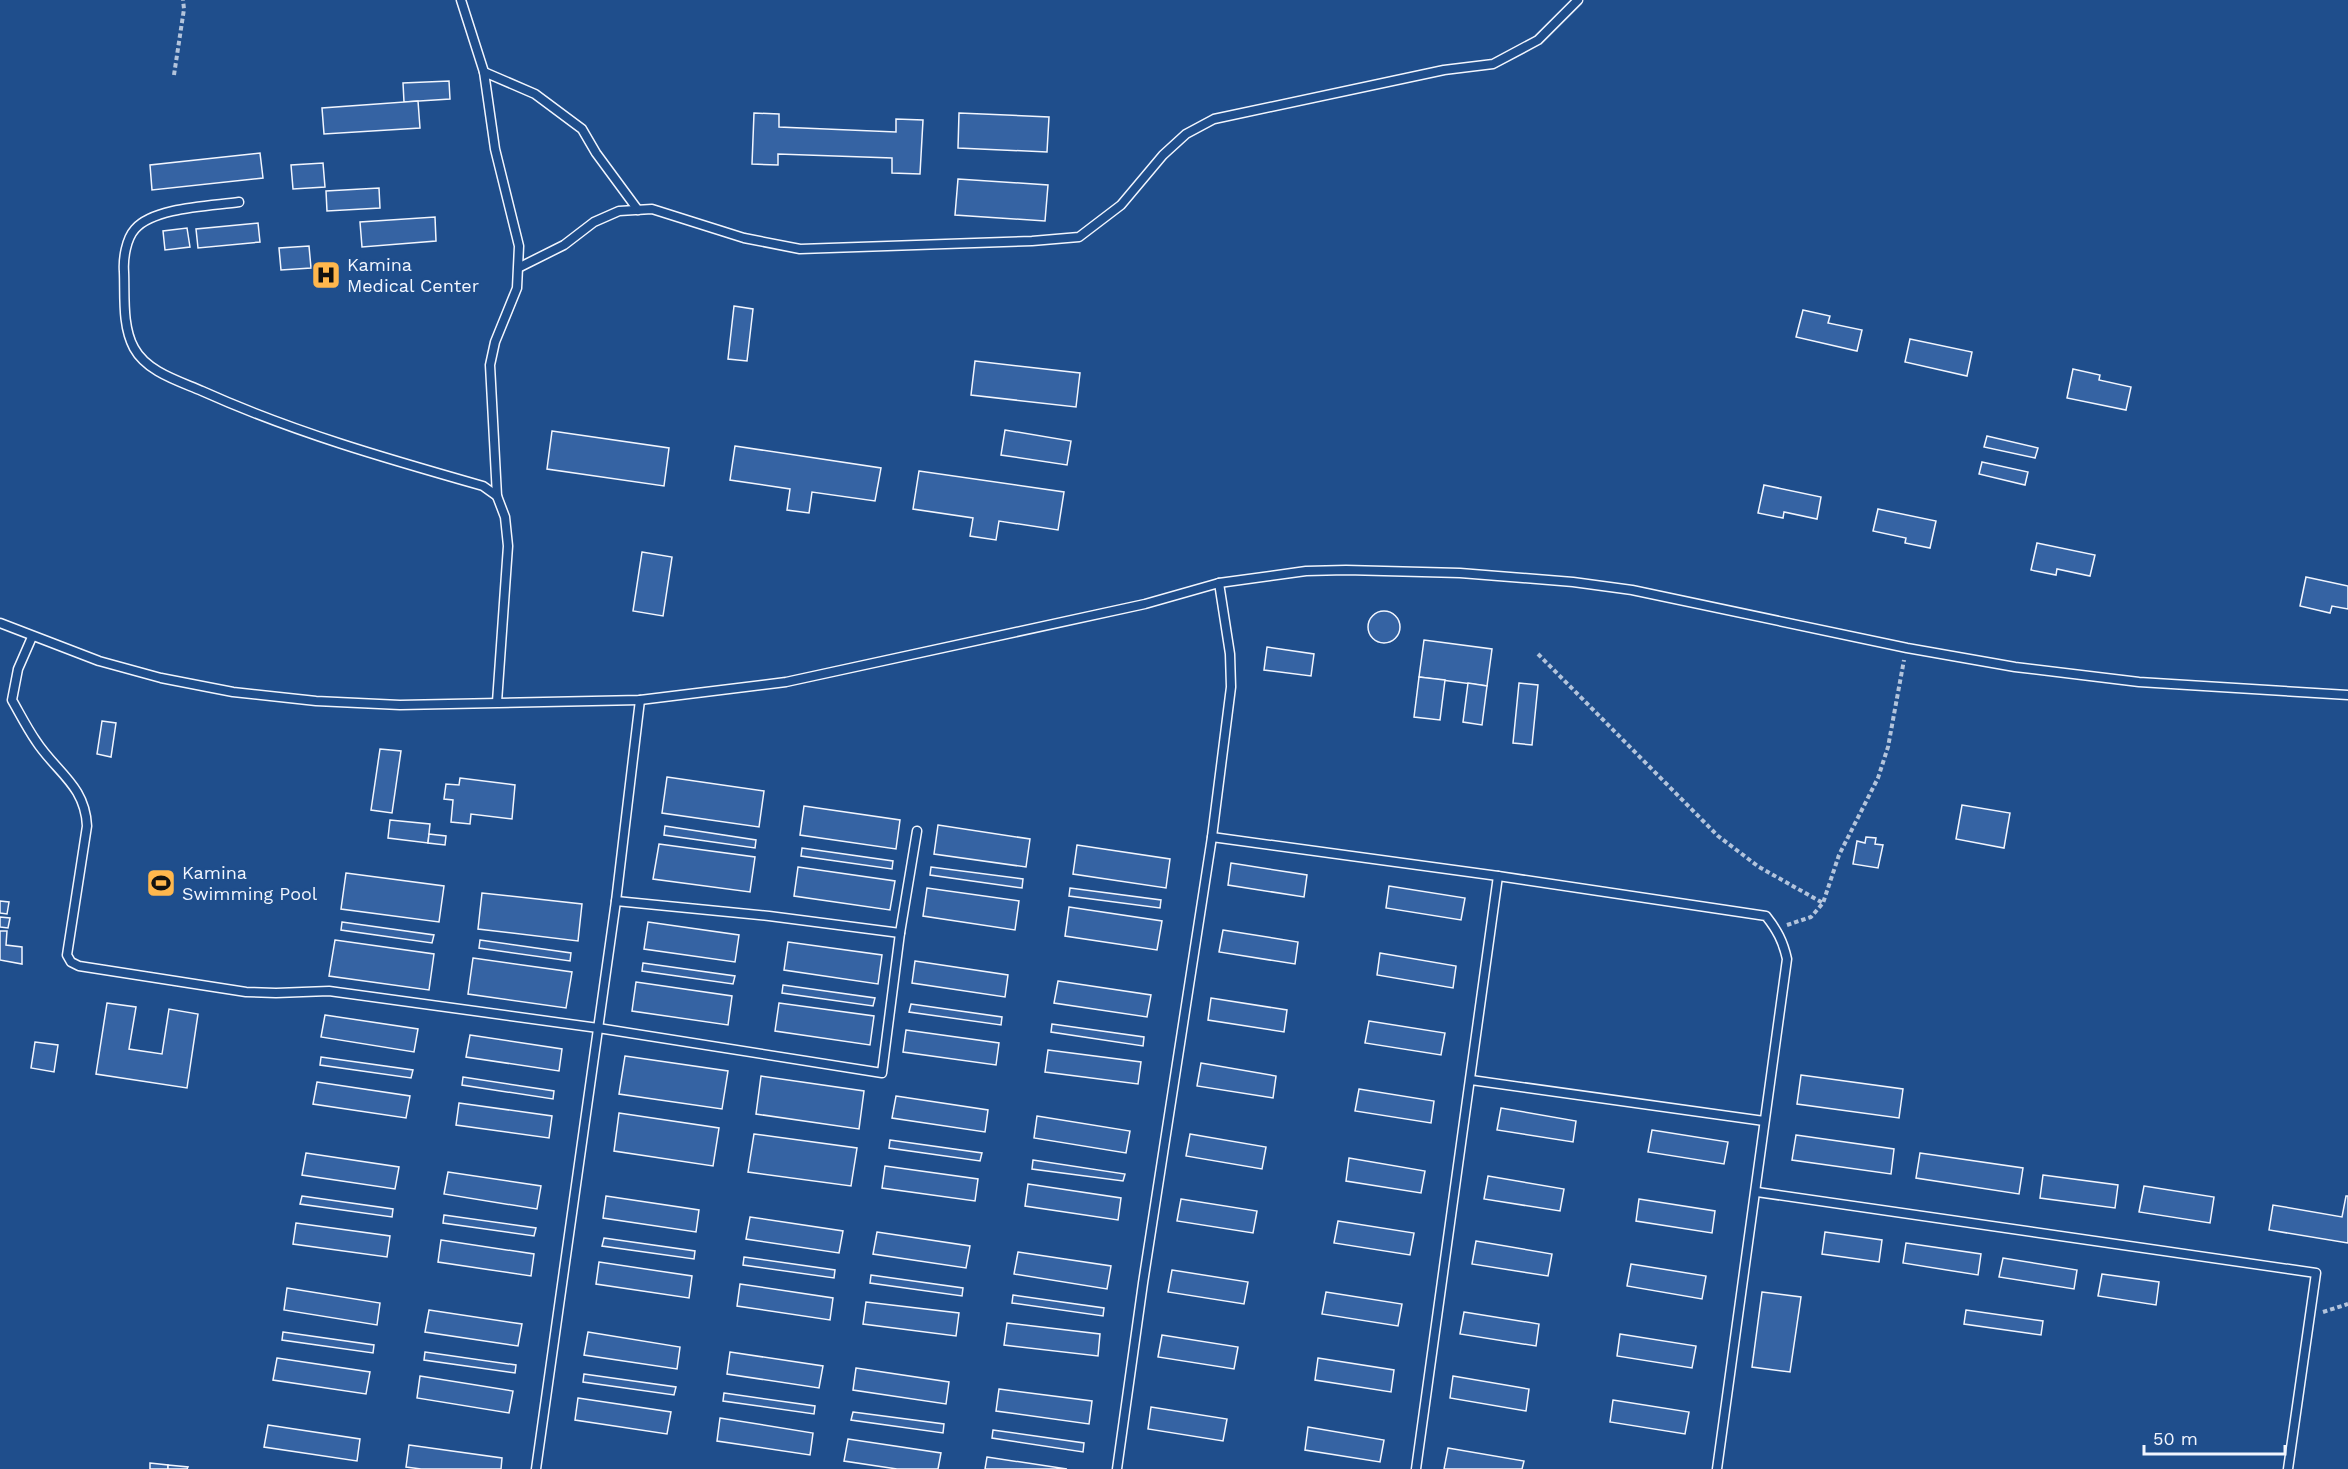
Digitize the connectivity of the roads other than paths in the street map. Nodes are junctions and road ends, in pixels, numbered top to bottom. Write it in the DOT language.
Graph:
graph roads {
  1 [pos="461,0"];
  2 [pos="1578,0"];
  3 [pos="484,72"];
  4 [pos="239,202"];
  5 [pos="638,210"];
  6 [pos="520,267"];
  7 [pos="497,496"];
  8 [pos="1220,583"];
  9 [pos="0,623"];
  10 [pos="32,637"];
  11 [pos="2348,695"];
  12 [pos="640,700"];
  13 [pos="497,702"];
  14 [pos="917,831"];
  15 [pos="1212,837"];
  16 [pos="1498,876"];
  17 [pos="616,901"];
  18 [pos="900,933"];
  19 [pos="598,1028"];
  20 [pos="1471,1080"];
  21 [pos="1764,1121"];
  22 [pos="1757,1192"];
  23 [pos="536,1469"];
  24 [pos="1117,1469"];
  25 [pos="1416,1469"];
  26 [pos="1717,1469"];
  27 [pos="2288,1469"];
  1 -- 3 [label="lane"];
  2 -- 5 [label="lane"];
  3 -- 5 [label="lane"];
  3 -- 6 [label="lane"];
  4 -- 7 [label="lane"];
  5 -- 6 [label="lane"];
  6 -- 7 [label="lane"];
  7 -- 13 [label="lane"];
  8 -- 11 [label="lane"];
  8 -- 12 [label="lane"];
  8 -- 15 [label="lane"];
  9 -- 10 [label="lane"];
  10 -- 13 [label="lane"];
  10 -- 19 [label="lane"];
  12 -- 13 [label="lane"];
  12 -- 17 [label="lane"];
  14 -- 18 [label="lane"];
  15 -- 16 [label="lane"];
  15 -- 24 [label="lane"];
  16 -- 20 [label="lane"];
  16 -- 21 [label="lane"];
  17 -- 18 [label="lane"];
  17 -- 19 [label="lane"];
  18 -- 19 [label="lane"];
  19 -- 23 [label="lane"];
  20 -- 21 [label="lane"];
  20 -- 25 [label="lane"];
  21 -- 22 [label="lane"];
  22 -- 26 [label="lane"];
  22 -- 27 [label="lane"];
}
